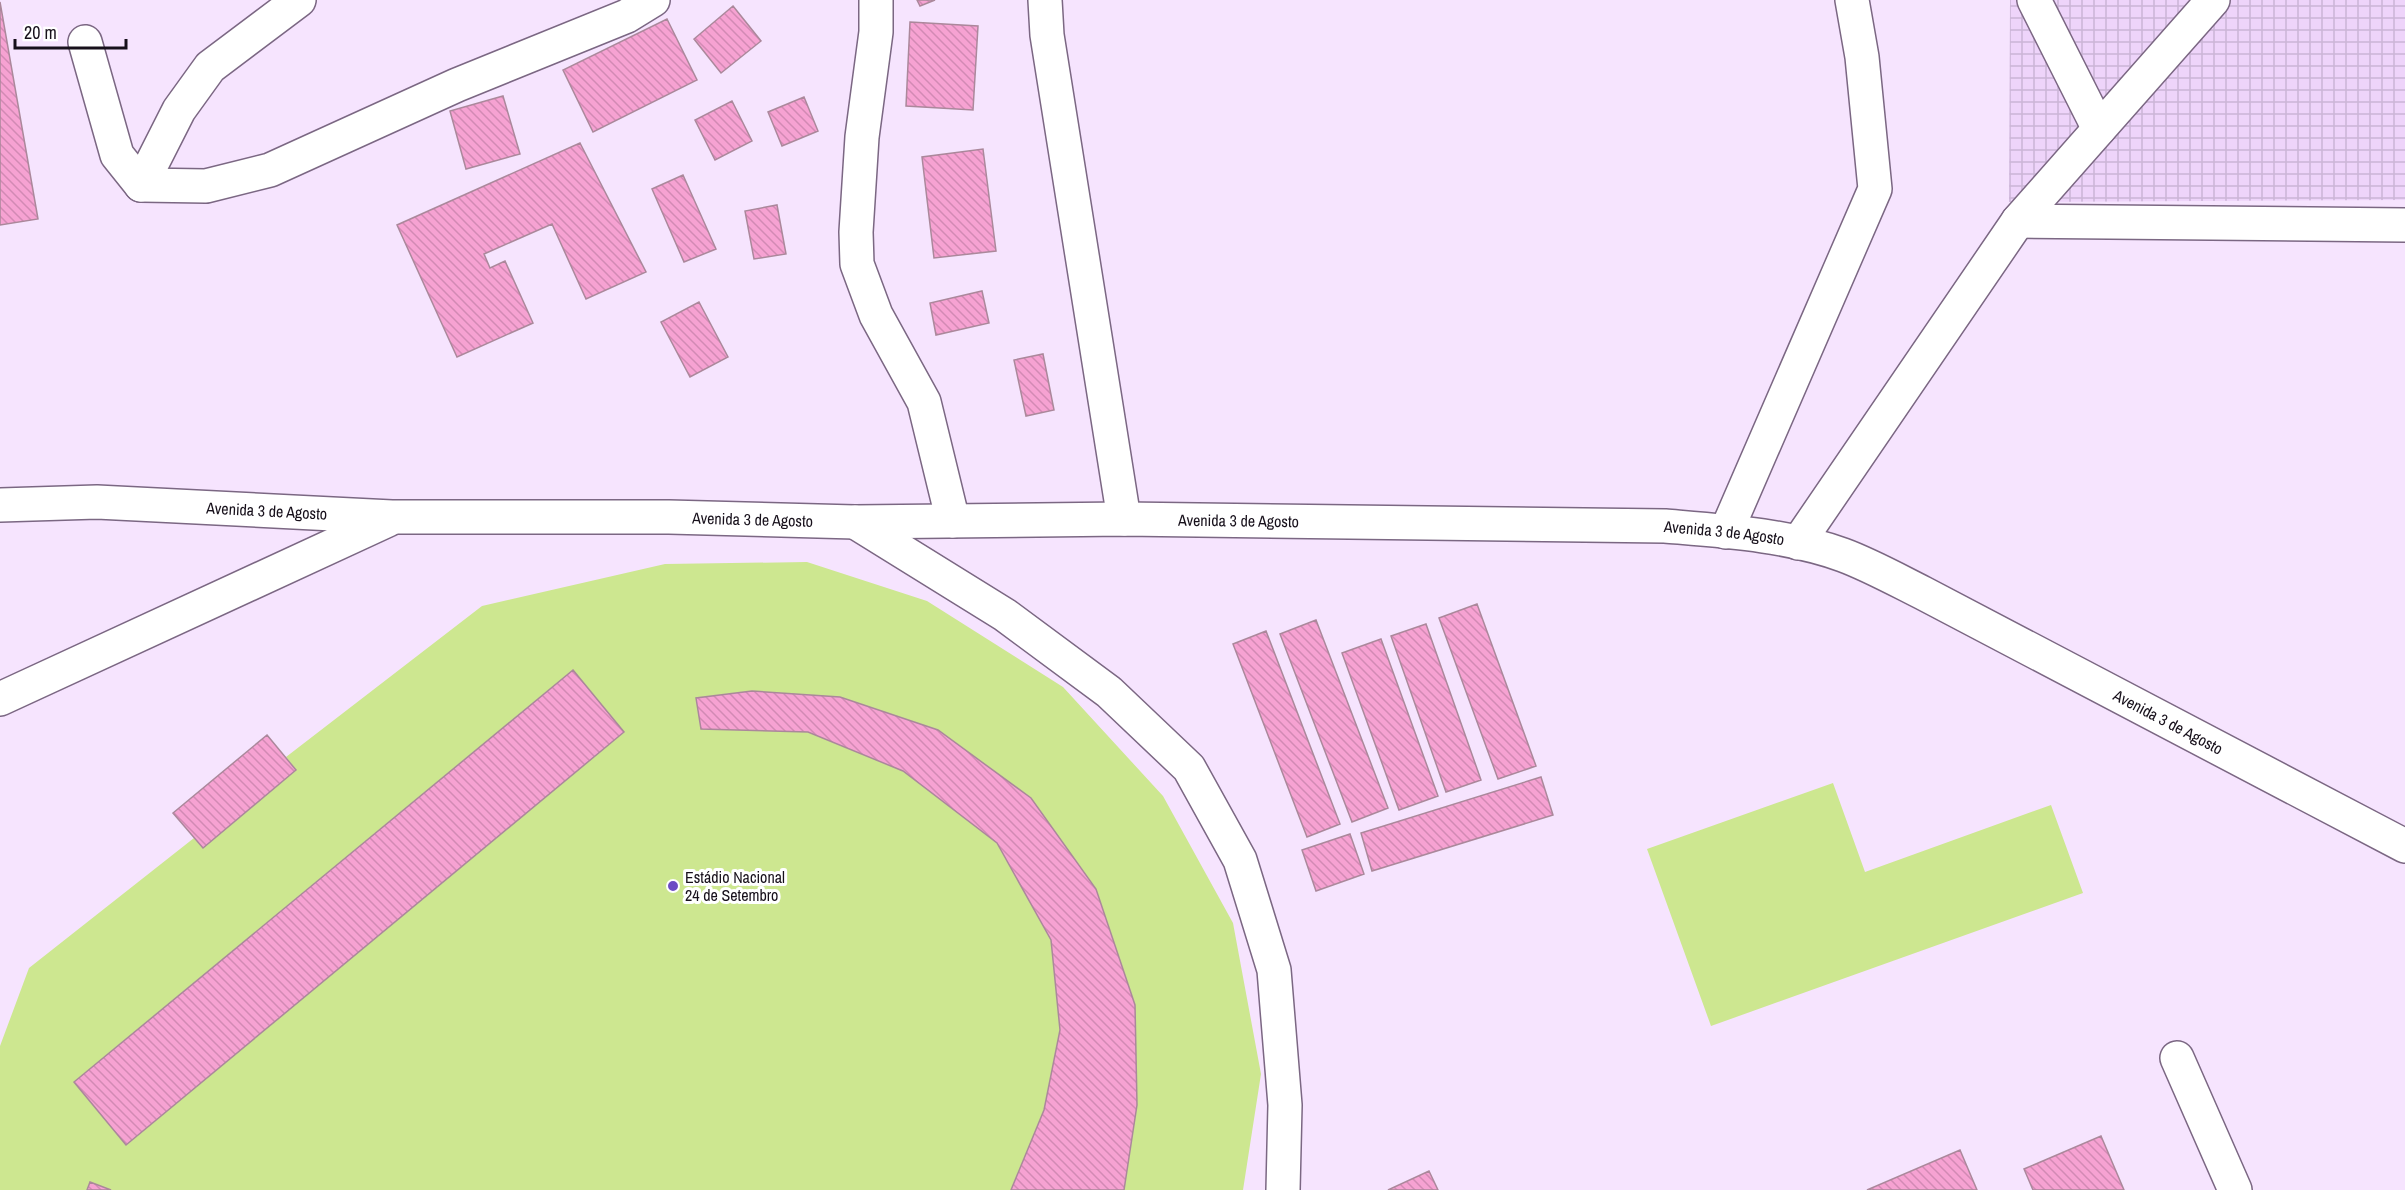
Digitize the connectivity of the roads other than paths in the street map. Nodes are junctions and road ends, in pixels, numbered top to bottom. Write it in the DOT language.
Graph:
graph roads {
  1 [pos="299,0"];
  2 [pos="653,0"];
  3 [pos="876,0"];
  4 [pos="1045,0"];
  5 [pos="1852,0"];
  6 [pos="2034,0"];
  7 [pos="2213,0"];
  8 [pos="85,42"];
  9 [pos="2100,129"];
  10 [pos="141,185"];
  11 [pos="2018,221"];
  12 [pos="2405,225"];
  13 [pos="0,505"];
  14 [pos="392,517"];
  15 [pos="1124,519"];
  16 [pos="952,521"];
  17 [pos="855,522"];
  18 [pos="1726,532"];
  19 [pos="1798,543"];
  20 [pos="0,699"];
  21 [pos="2405,846"];
  22 [pos="2177,1058"];
  23 [pos="1283,1190"];
  24 [pos="2235,1190"];
  1 -- 10 [label="street"];
  2 -- 10 [label="street"];
  3 -- 16 [label="street"];
  4 -- 15 [label="street"];
  5 -- 18 [label="street"];
  6 -- 9 [label="street"];
  7 -- 9 [label="street"];
  8 -- 10 [label="street"];
  9 -- 11 [label="street"];
  11 -- 12 [label="street"];
  11 -- 19 [label="street"];
  13 -- 14 [label="street, Avenida 3 de Agosto"];
  14 -- 17 [label="street, Avenida 3 de Agosto"];
  14 -- 20 [label="street"];
  15 -- 16 [label="street, Avenida 3 de Agosto"];
  15 -- 18 [label="street, Avenida 3 de Agosto"];
  16 -- 17 [label="street, Avenida 3 de Agosto"];
  17 -- 23 [label="street"];
  18 -- 19 [label="street, Avenida 3 de Agosto"];
  19 -- 21 [label="street, Avenida 3 de Agosto"];
  22 -- 24 [label="street"];
}
